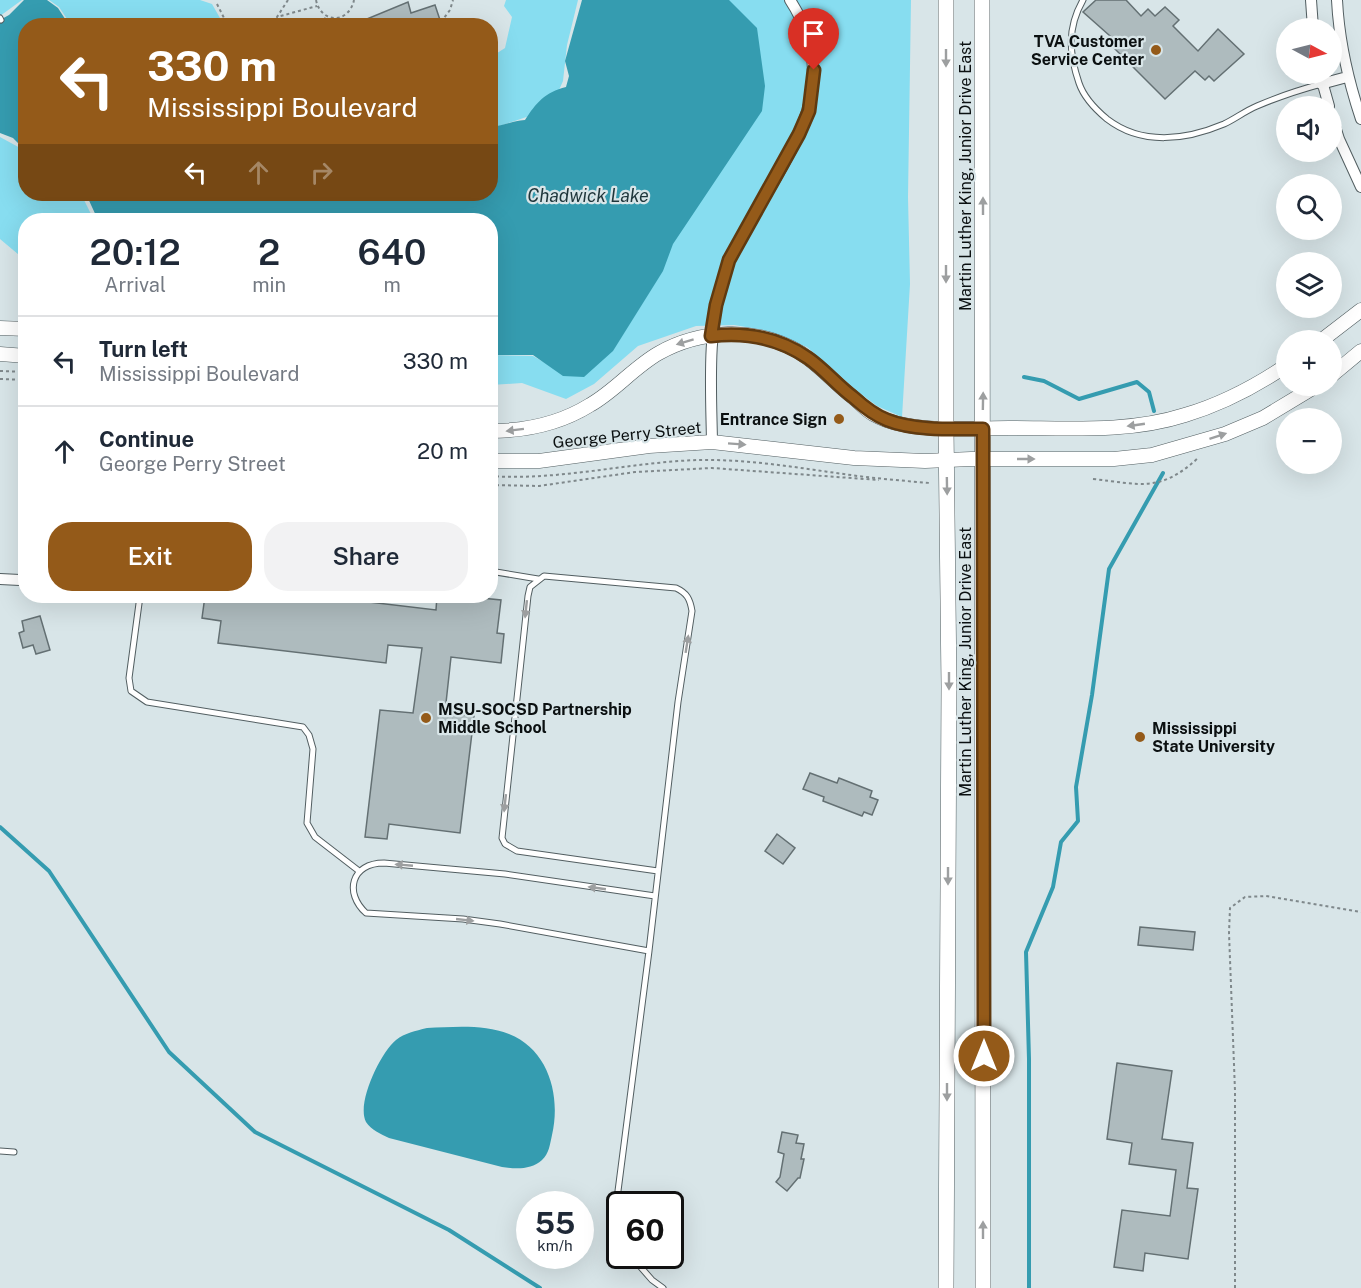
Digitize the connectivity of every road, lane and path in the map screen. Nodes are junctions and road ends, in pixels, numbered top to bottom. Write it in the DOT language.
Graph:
graph roads {
  1 [pos="288,0"];
  2 [pos="316,0"];
  3 [pos="354,0"];
  4 [pos="453,0"];
  5 [pos="790,0"];
  6 [pos="946,0"];
  7 [pos="982,0"];
  8 [pos="1083,0"];
  9 [pos="1311,0"];
  10 [pos="1337,0"];
  11 [pos="217,4"];
  12 [pos="318,6"];
  13 [pos="326,16"];
  14 [pos="224,18"];
  15 [pos="276,18"];
  16 [pos="444,18"];
  17 [pos="1312,18"];
  18 [pos="1342,77"];
  19 [pos="1347,77"];
  20 [pos="1309,84"];
  21 [pos="1361,119"];
  22 [pos="1342,146"];
  23 [pos="1361,188"];
  24 [pos="1361,310"];
  25 [pos="0,328"];
  26 [pos="18,329"];
  27 [pos="1335,330"];
  28 [pos="711,336"];
  29 [pos="1361,351"];
  30 [pos="0,354"];
  31 [pos="18,355"];
  32 [pos="1342,367"];
  33 [pos="0,371"];
  34 [pos="18,372"];
  35 [pos="1276,373"];
  36 [pos="0,379"];
  37 [pos="18,380"];
  38 [pos="1299,396"];
  39 [pos="946,428"];
  40 [pos="983,429"];
  41 [pos="498,430"];
  42 [pos="712,442"];
  43 [pos="983,459"];
  44 [pos="1197,459"];
  45 [pos="498,461"];
  46 [pos="946,461"];
  47 [pos="498,477"];
  48 [pos="1093,479"];
  49 [pos="498,485"];
  50 [pos="498,572"];
  51 [pos="0,579"];
  52 [pos="538,579"];
  53 [pos="18,580"];
  54 [pos="139,603"];
  55 [pos="359,871"];
  56 [pos="658,872"];
  57 [pos="655,896"];
  58 [pos="1361,912"];
  59 [pos="649,951"];
  60 [pos="0,1151"];
  61 [pos="14,1152"];
  62 [pos="618,1191"];
  63 [pos="642,1269"];
  64 [pos="663,1288"];
  65 [pos="946,1288"];
  66 [pos="983,1288"];
  67 [pos="1235,1288"];
  1 -- 15 [label="path"];
  2 -- 12 [label="path"];
  3 -- 13 [label="path"];
  4 -- 16 [label="path"];
  5 -- 28 [label="street"];
  6 -- 39 [label="main road, Martin Luther King, Junior Drive East, one-way"];
  40 -- 7 [label="main road, Martin Luther King, Junior Drive East, one-way"];
  8 -- 20 [label="lane"];
  9 -- 17 [label="street"];
  10 -- 19 [label="street"];
  11 -- 14 [label="path"];
  12 -- 13 [label="path"];
  12 -- 15 [label="path"];
  18 -- 19 [label="street"];
  19 -- 21 [label="street"];
  22 -- 23 [label="street"];
  24 -- 27 [label="street"];
  25 -- 26 [label="street"];
  28 -- 39 [label="street, George Perry Street"];
  28 -- 41 [label="street, George Perry Street, one-way"];
  28 -- 42 [label="street"];
  29 -- 32 [label="street"];
  30 -- 31 [label="street"];
  33 -- 34 [label="path"];
  35 -- 40 [label="street, George Perry Street, one-way"];
  36 -- 37 [label="path"];
  43 -- 38 [label="street, George Perry Street, one-way"];
  39 -- 40 [label="street, George Perry Street"];
  39 -- 46 [label="main road, Martin Luther King, Junior Drive East"];
  40 -- 43 [label="main road, Martin Luther King, Junior Drive East"];
  42 -- 45 [label="street, George Perry Street"];
  42 -- 46 [label="street, George Perry Street, one-way"];
  43 -- 46 [label="street, George Perry Street"];
  66 -- 43 [label="main road, Martin Luther King, Junior Drive East, one-way"];
  44 -- 48 [label="path"];
  46 -- 65 [label="main road, Martin Luther King, Junior Drive East, one-way"];
  47 -- 49 [label="path"];
  50 -- 52 [label="lane"];
  51 -- 53 [label="street"];
  52 -- 56 [label="lane, one-way"];
  56 -- 52 [label="lane, one-way"];
  54 -- 55 [label="lane"];
  57 -- 55 [label="lane, one-way"];
  55 -- 59 [label="lane, one-way"];
  56 -- 57 [label="lane"];
  57 -- 59 [label="lane"];
  58 -- 67 [label="path"];
  59 -- 62 [label="lane"];
  60 -- 61 [label="lane"];
  63 -- 64 [label="lane"];
}
